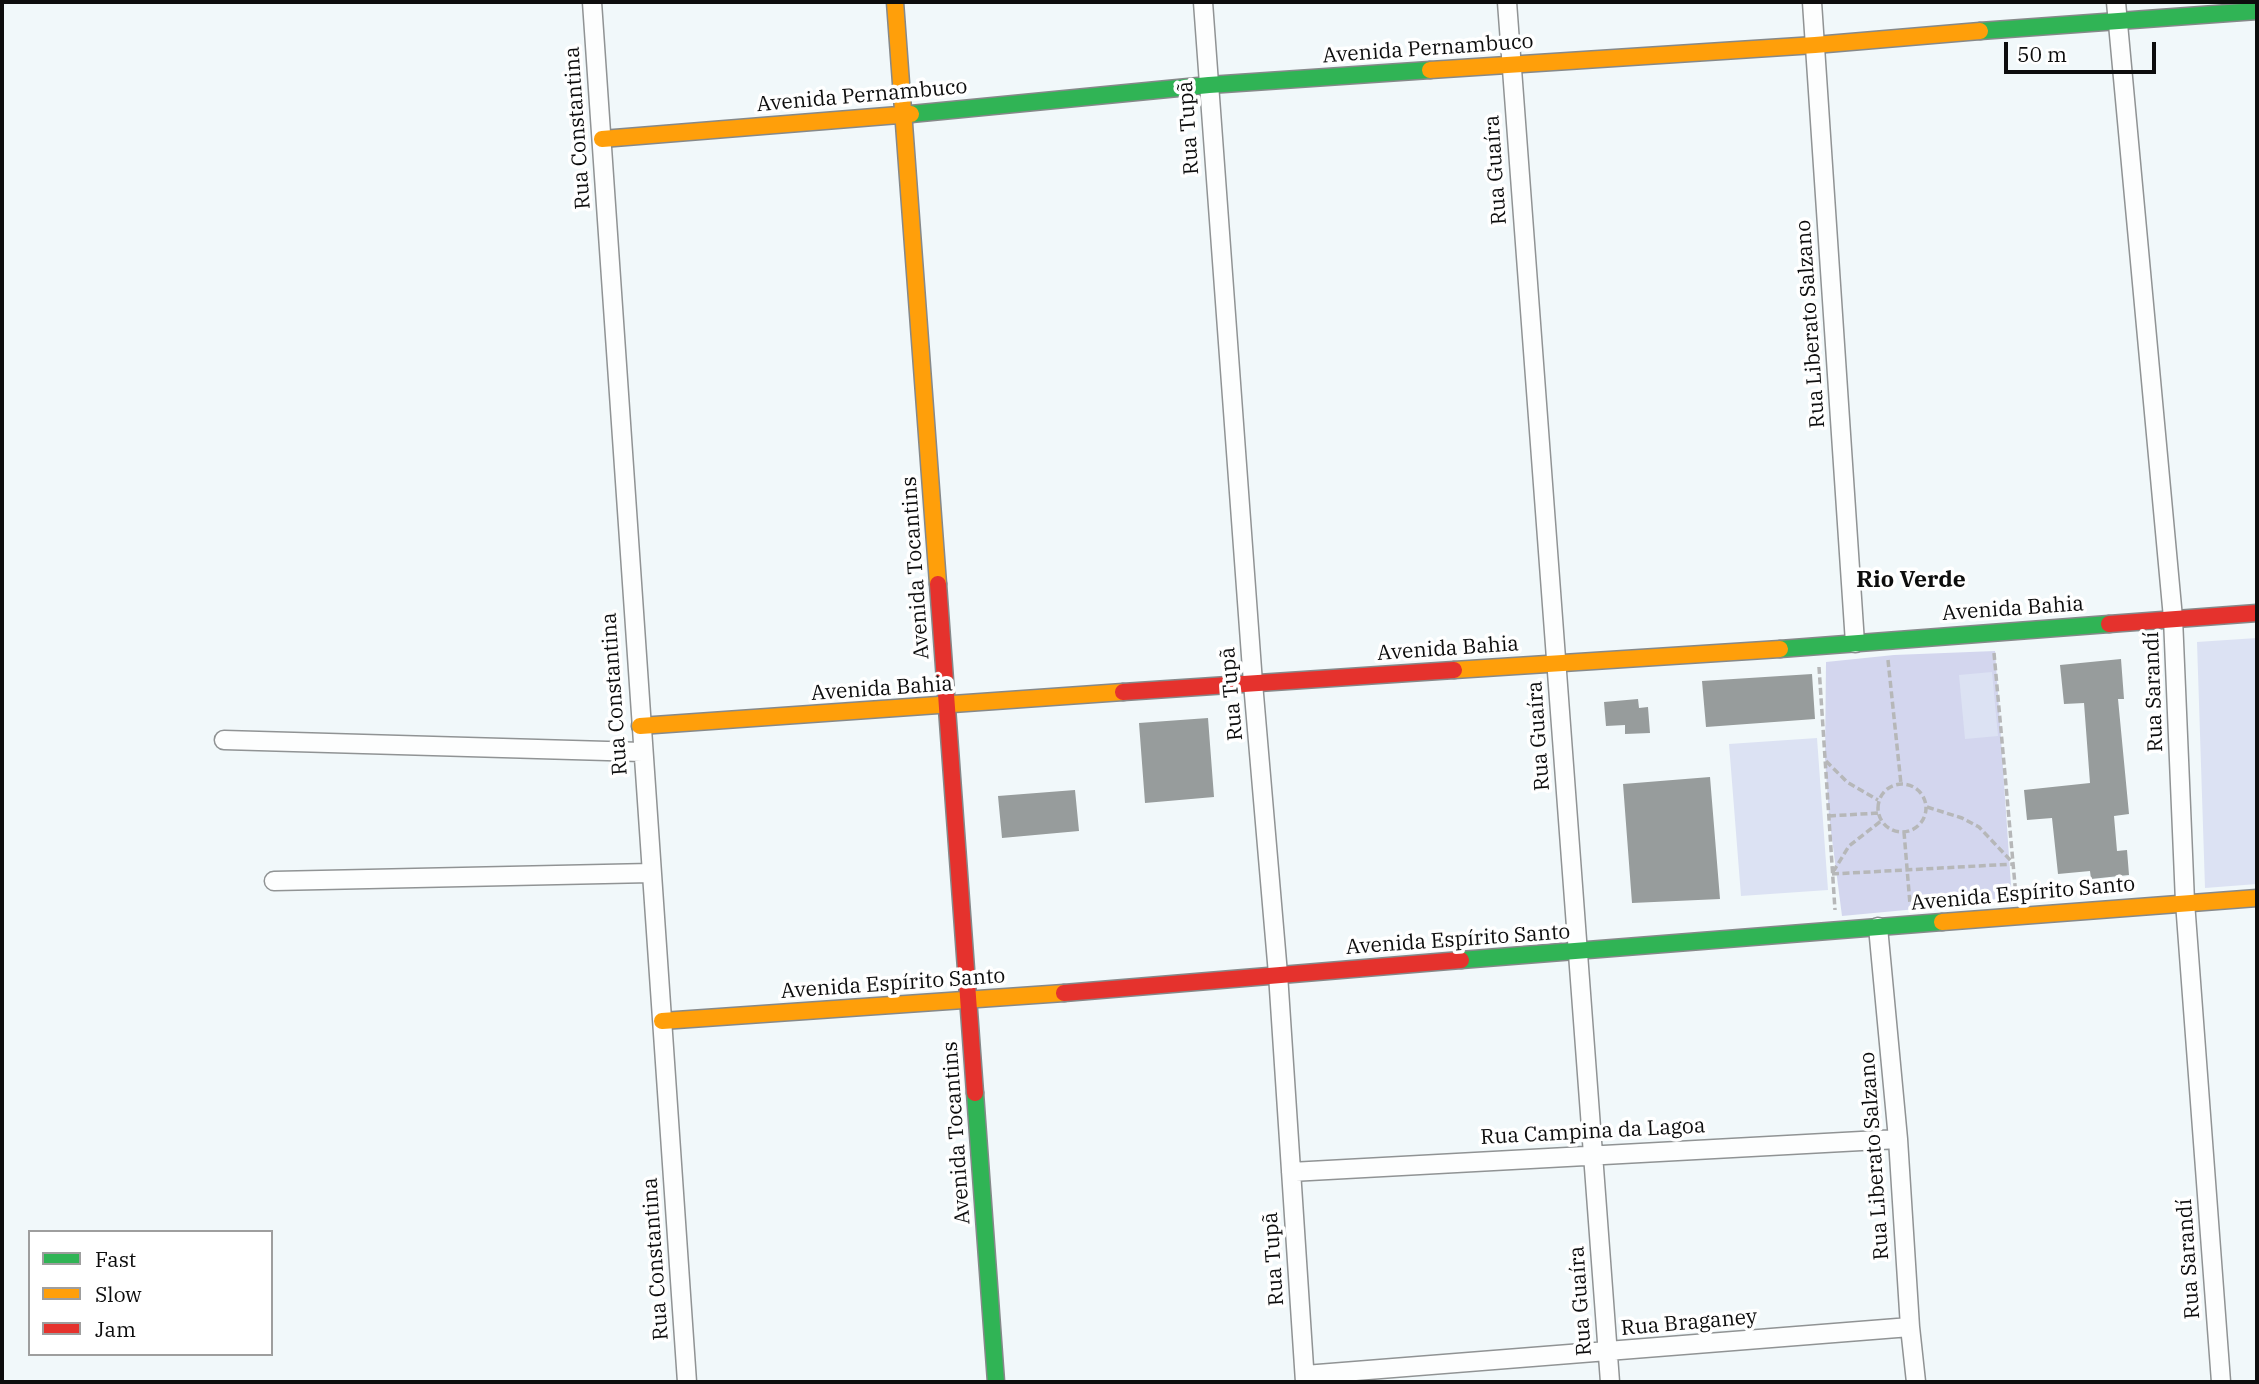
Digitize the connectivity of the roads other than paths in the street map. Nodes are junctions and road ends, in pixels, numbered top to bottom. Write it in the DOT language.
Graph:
graph roads {
  1 [pos="592,2"];
  2 [pos="895,2"];
  3 [pos="1203,2"];
  4 [pos="1507,2"];
  5 [pos="1812,2"];
  6 [pos="2117,11"];
  7 [pos="2257,11"];
  8 [pos="1815,45"];
  9 [pos="1511,65"];
  10 [pos="1209,85"];
  11 [pos="903,115"];
  12 [pos="602,139"];
  13 [pos="2257,613"];
  14 [pos="2173,618"];
  15 [pos="1855,643"];
  16 [pos="1556,663"];
  17 [pos="1253,683"];
  18 [pos="948,706"];
  19 [pos="640,726"];
  20 [pos="224,740"];
  21 [pos="642,752"];
  22 [pos="651,873"];
  23 [pos="274,881"];
  24 [pos="2257,898"];
  25 [pos="2185,902"];
  26 [pos="1878,927"];
  27 [pos="1577,952"];
  28 [pos="1278,974"];
  29 [pos="969,1001"];
  30 [pos="662,1021"];
  31 [pos="1898,1139"];
  32 [pos="1594,1154"];
  33 [pos="1291,1172"];
  34 [pos="1910,1327"];
  35 [pos="1607,1352"];
  36 [pos="1305,1379"];
  37 [pos="687,1382"];
  38 [pos="996,1382"];
  39 [pos="1610,1382"];
  40 [pos="1916,1382"];
  41 [pos="2221,1382"];
  1 -- 12 [label="street, Rua Constantina"];
  2 -- 11 [label="street, Avenida Tocantins"];
  3 -- 10 [label="street, Rua Tupã"];
  4 -- 9 [label="street, Rua Guaíra"];
  5 -- 8 [label="street, Rua Liberato Salzano"];
  6 -- 7 [label="street, Avenida Pernambuco"];
  6 -- 8 [label="street, Avenida Pernambuco"];
  6 -- 14 [label="street, Rua Sarandí"];
  8 -- 9 [label="street, Avenida Pernambuco"];
  8 -- 15 [label="street, Rua Liberato Salzano"];
  9 -- 10 [label="street, Avenida Pernambuco"];
  9 -- 16 [label="street, Rua Guaíra"];
  10 -- 11 [label="street, Avenida Pernambuco"];
  10 -- 17 [label="street, Rua Tupã"];
  11 -- 12 [label="street, Avenida Pernambuco"];
  11 -- 18 [label="street, Avenida Tocantins"];
  12 -- 19 [label="street, Rua Constantina"];
  13 -- 14 [label="street, Avenida Bahia"];
  14 -- 15 [label="street, Avenida Bahia"];
  14 -- 25 [label="street, Rua Sarandí"];
  15 -- 16 [label="street, Avenida Bahia"];
  16 -- 17 [label="street, Avenida Bahia"];
  16 -- 27 [label="street, Rua Guaíra"];
  17 -- 18 [label="street, Avenida Bahia"];
  17 -- 28 [label="street, Rua Tupã"];
  18 -- 19 [label="street, Avenida Bahia"];
  18 -- 29 [label="street, Avenida Tocantins"];
  19 -- 21 [label="street, Rua Constantina"];
  20 -- 21 [label="street"];
  21 -- 22 [label="street, Rua Constantina"];
  22 -- 23 [label="street"];
  22 -- 30 [label="street, Rua Constantina"];
  24 -- 25 [label="street, Avenida Espírito Santo"];
  25 -- 26 [label="street, Avenida Espírito Santo"];
  25 -- 41 [label="street, Rua Sarandí"];
  26 -- 27 [label="street, Avenida Espírito Santo"];
  26 -- 31 [label="street, Rua Liberato Salzano"];
  27 -- 28 [label="street, Avenida Espírito Santo"];
  27 -- 32 [label="street, Rua Guaíra"];
  28 -- 29 [label="street, Avenida Espírito Santo"];
  28 -- 33 [label="street, Rua Tupã"];
  29 -- 30 [label="street, Avenida Espírito Santo"];
  29 -- 38 [label="street, Avenida Tocantins"];
  30 -- 37 [label="street, Rua Constantina"];
  31 -- 32 [label="street, Rua Campina da Lagoa"];
  31 -- 34 [label="street, Rua Liberato Salzano"];
  32 -- 33 [label="street, Rua Campina da Lagoa"];
  32 -- 35 [label="street, Rua Guaíra"];
  33 -- 36 [label="street, Rua Tupã"];
  34 -- 35 [label="street, Rua Braganey"];
  34 -- 40 [label="street, Rua Liberato Salzano"];
  35 -- 36 [label="street, Rua Braganey"];
  35 -- 39 [label="street, Rua Guaíra"];
}
